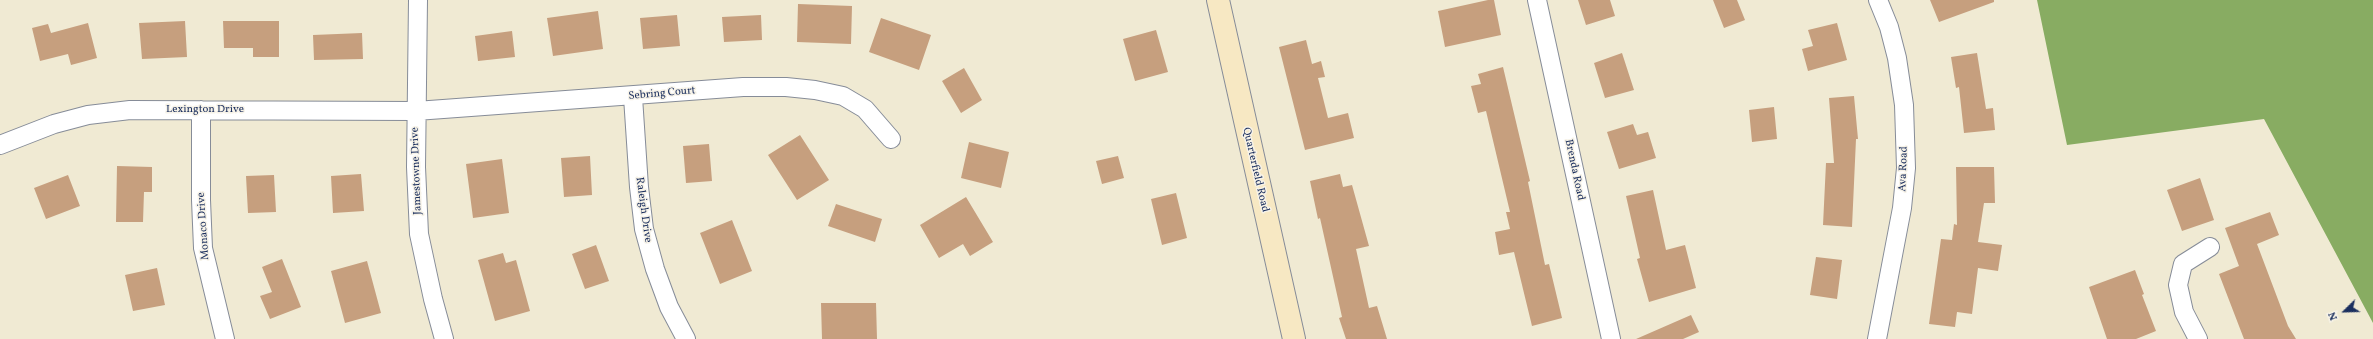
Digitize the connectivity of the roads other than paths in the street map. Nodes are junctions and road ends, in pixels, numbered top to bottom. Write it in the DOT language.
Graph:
graph roads {
  1 [pos="418,0"];
  2 [pos="1218,0"];
  3 [pos="1537,0"];
  4 [pos="1878,0"];
  5 [pos="633,97"];
  6 [pos="201,110"];
  7 [pos="416,111"];
  8 [pos="891,139"];
  9 [pos="0,145"];
  10 [pos="2210,247"];
  11 [pos="226,339"];
  12 [pos="444,339"];
  13 [pos="686,339"];
  14 [pos="1294,339"];
  15 [pos="1611,339"];
  16 [pos="1877,339"];
  17 [pos="2198,339"];
  1 -- 7 [label="street, Jamestowne Drive"];
  2 -- 14 [label="street, Quarterfield Road"];
  3 -- 15 [label="street, Brenda Road"];
  4 -- 16 [label="street, Ava Road"];
  5 -- 7 [label="street, Sebring Court"];
  5 -- 8 [label="street, Sebring Court"];
  5 -- 13 [label="street, Raleigh Drive"];
  6 -- 7 [label="street, Lexington Drive"];
  6 -- 9 [label="street, Lexington Drive"];
  6 -- 11 [label="street, Monaco Drive"];
  7 -- 12 [label="street, Jamestowne Drive"];
  10 -- 17 [label="street"];
}
